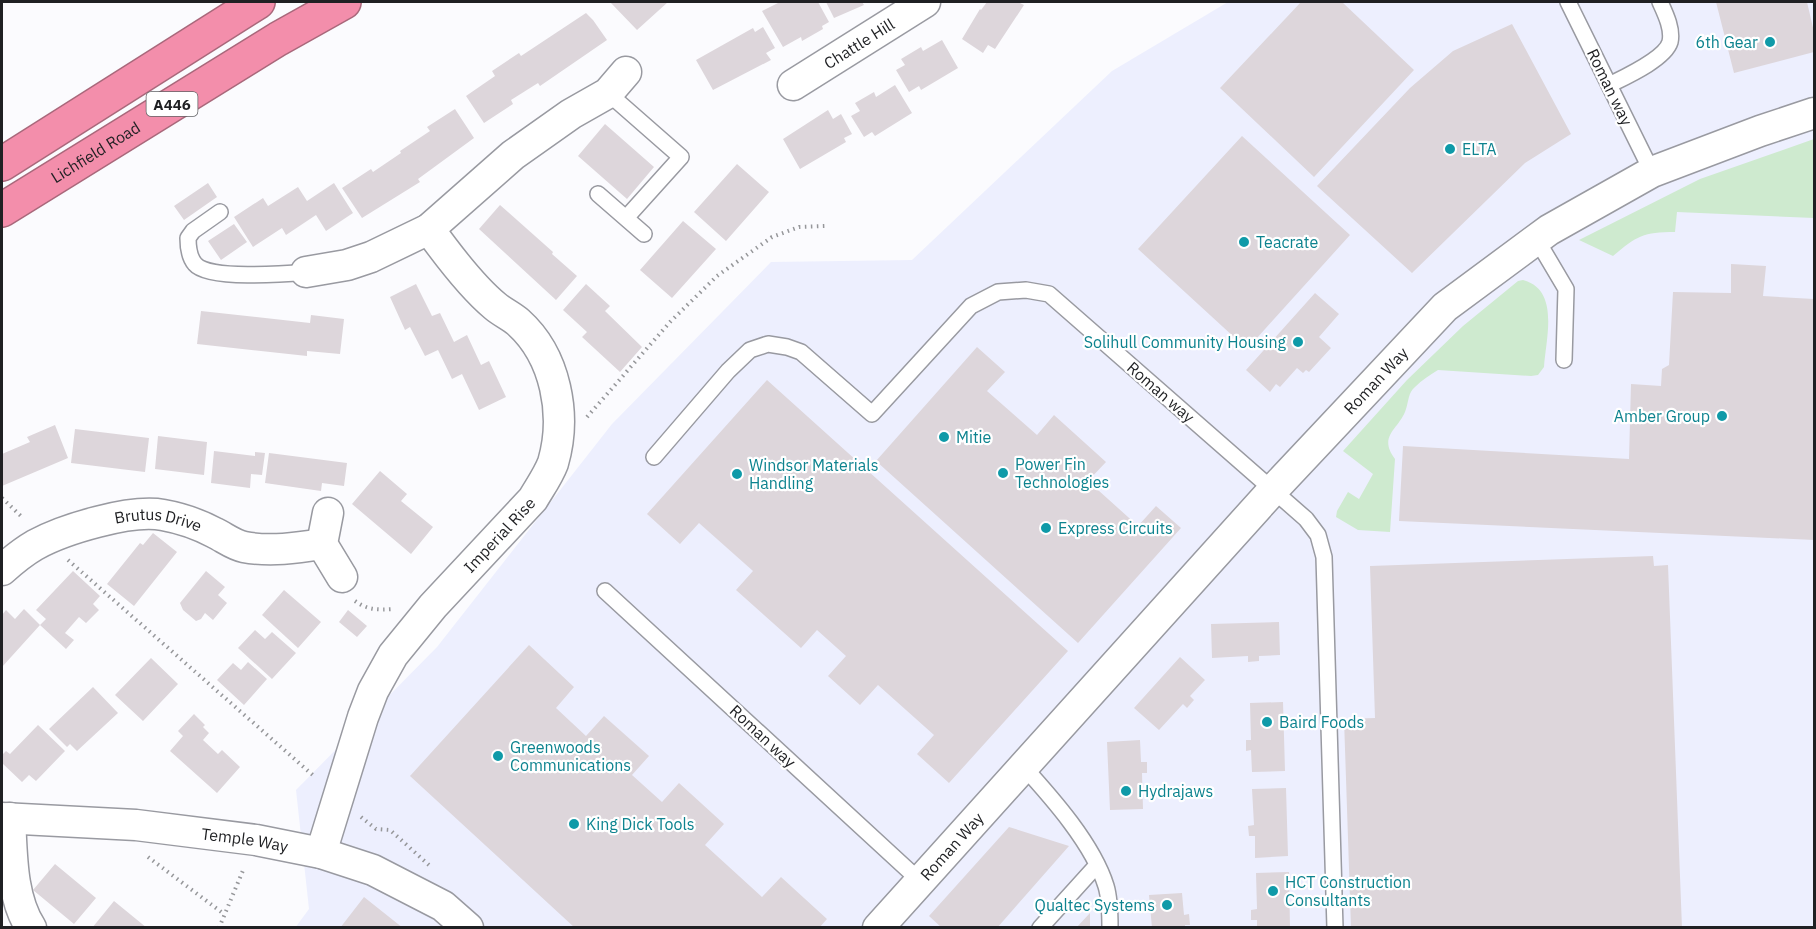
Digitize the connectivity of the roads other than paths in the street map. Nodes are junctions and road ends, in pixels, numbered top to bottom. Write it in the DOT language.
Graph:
graph roads {
  1 [pos="258,2"];
  2 [pos="344,2"];
  3 [pos="926,2"];
  4 [pos="1568,2"];
  5 [pos="1660,2"];
  6 [pos="617,82"];
  7 [pos="793,85"];
  8 [pos="1609,85"];
  9 [pos="1815,113"];
  10 [pos="2,164"];
  11 [pos="1652,172"];
  12 [pos="598,195"];
  13 [pos="2,210"];
  14 [pos="220,212"];
  15 [pos="626,219"];
  16 [pos="429,229"];
  17 [pos="644,234"];
  18 [pos="1538,240"];
  19 [pos="306,272"];
  20 [pos="1564,360"];
  21 [pos="654,458"];
  22 [pos="1272,491"];
  23 [pos="328,513"];
  24 [pos="322,544"];
  25 [pos="2,570"];
  26 [pos="342,577"];
  27 [pos="605,591"];
  28 [pos="1023,766"];
  29 [pos="6,818"];
  30 [pos="321,853"];
  31 [pos="1097,865"];
  32 [pos="920,881"];
  33 [pos="31,927"];
  34 [pos="468,927"];
  35 [pos="878,927"];
  36 [pos="1040,927"];
  37 [pos="1110,927"];
  38 [pos="1335,927"];
  1 -- 10 [label="highway, A446"];
  2 -- 13 [label="highway, Lichfield Road / A446"];
  3 -- 7 [label="street, Chattle Hill"];
  4 -- 8 [label="lane, Roman way"];
  5 -- 8 [label="lane"];
  6 -- 15 [label="lane"];
  6 -- 16 [label="street"];
  8 -- 11 [label="lane, Roman way"];
  9 -- 11 [label="street, Roman Way"];
  11 -- 18 [label="street, Roman Way"];
  12 -- 15 [label="lane"];
  14 -- 19 [label="lane"];
  15 -- 17 [label="lane"];
  16 -- 19 [label="street"];
  16 -- 30 [label="street, Imperial Rise"];
  18 -- 20 [label="lane"];
  18 -- 22 [label="street, Roman Way"];
  21 -- 22 [label="lane, Roman way"];
  22 -- 28 [label="street, Roman Way"];
  22 -- 38 [label="lane, Roman way"];
  23 -- 24 [label="street"];
  24 -- 25 [label="street, Brutus Drive"];
  24 -- 26 [label="street"];
  27 -- 32 [label="lane, Roman way"];
  28 -- 31 [label="lane"];
  28 -- 32 [label="street, Roman Way"];
  29 -- 30 [label="street, Temple Way"];
  29 -- 33 [label="street"];
  30 -- 34 [label="street, Temple Way"];
  31 -- 36 [label="lane"];
  31 -- 37 [label="lane"];
  32 -- 35 [label="street, Roman Way"];
}
